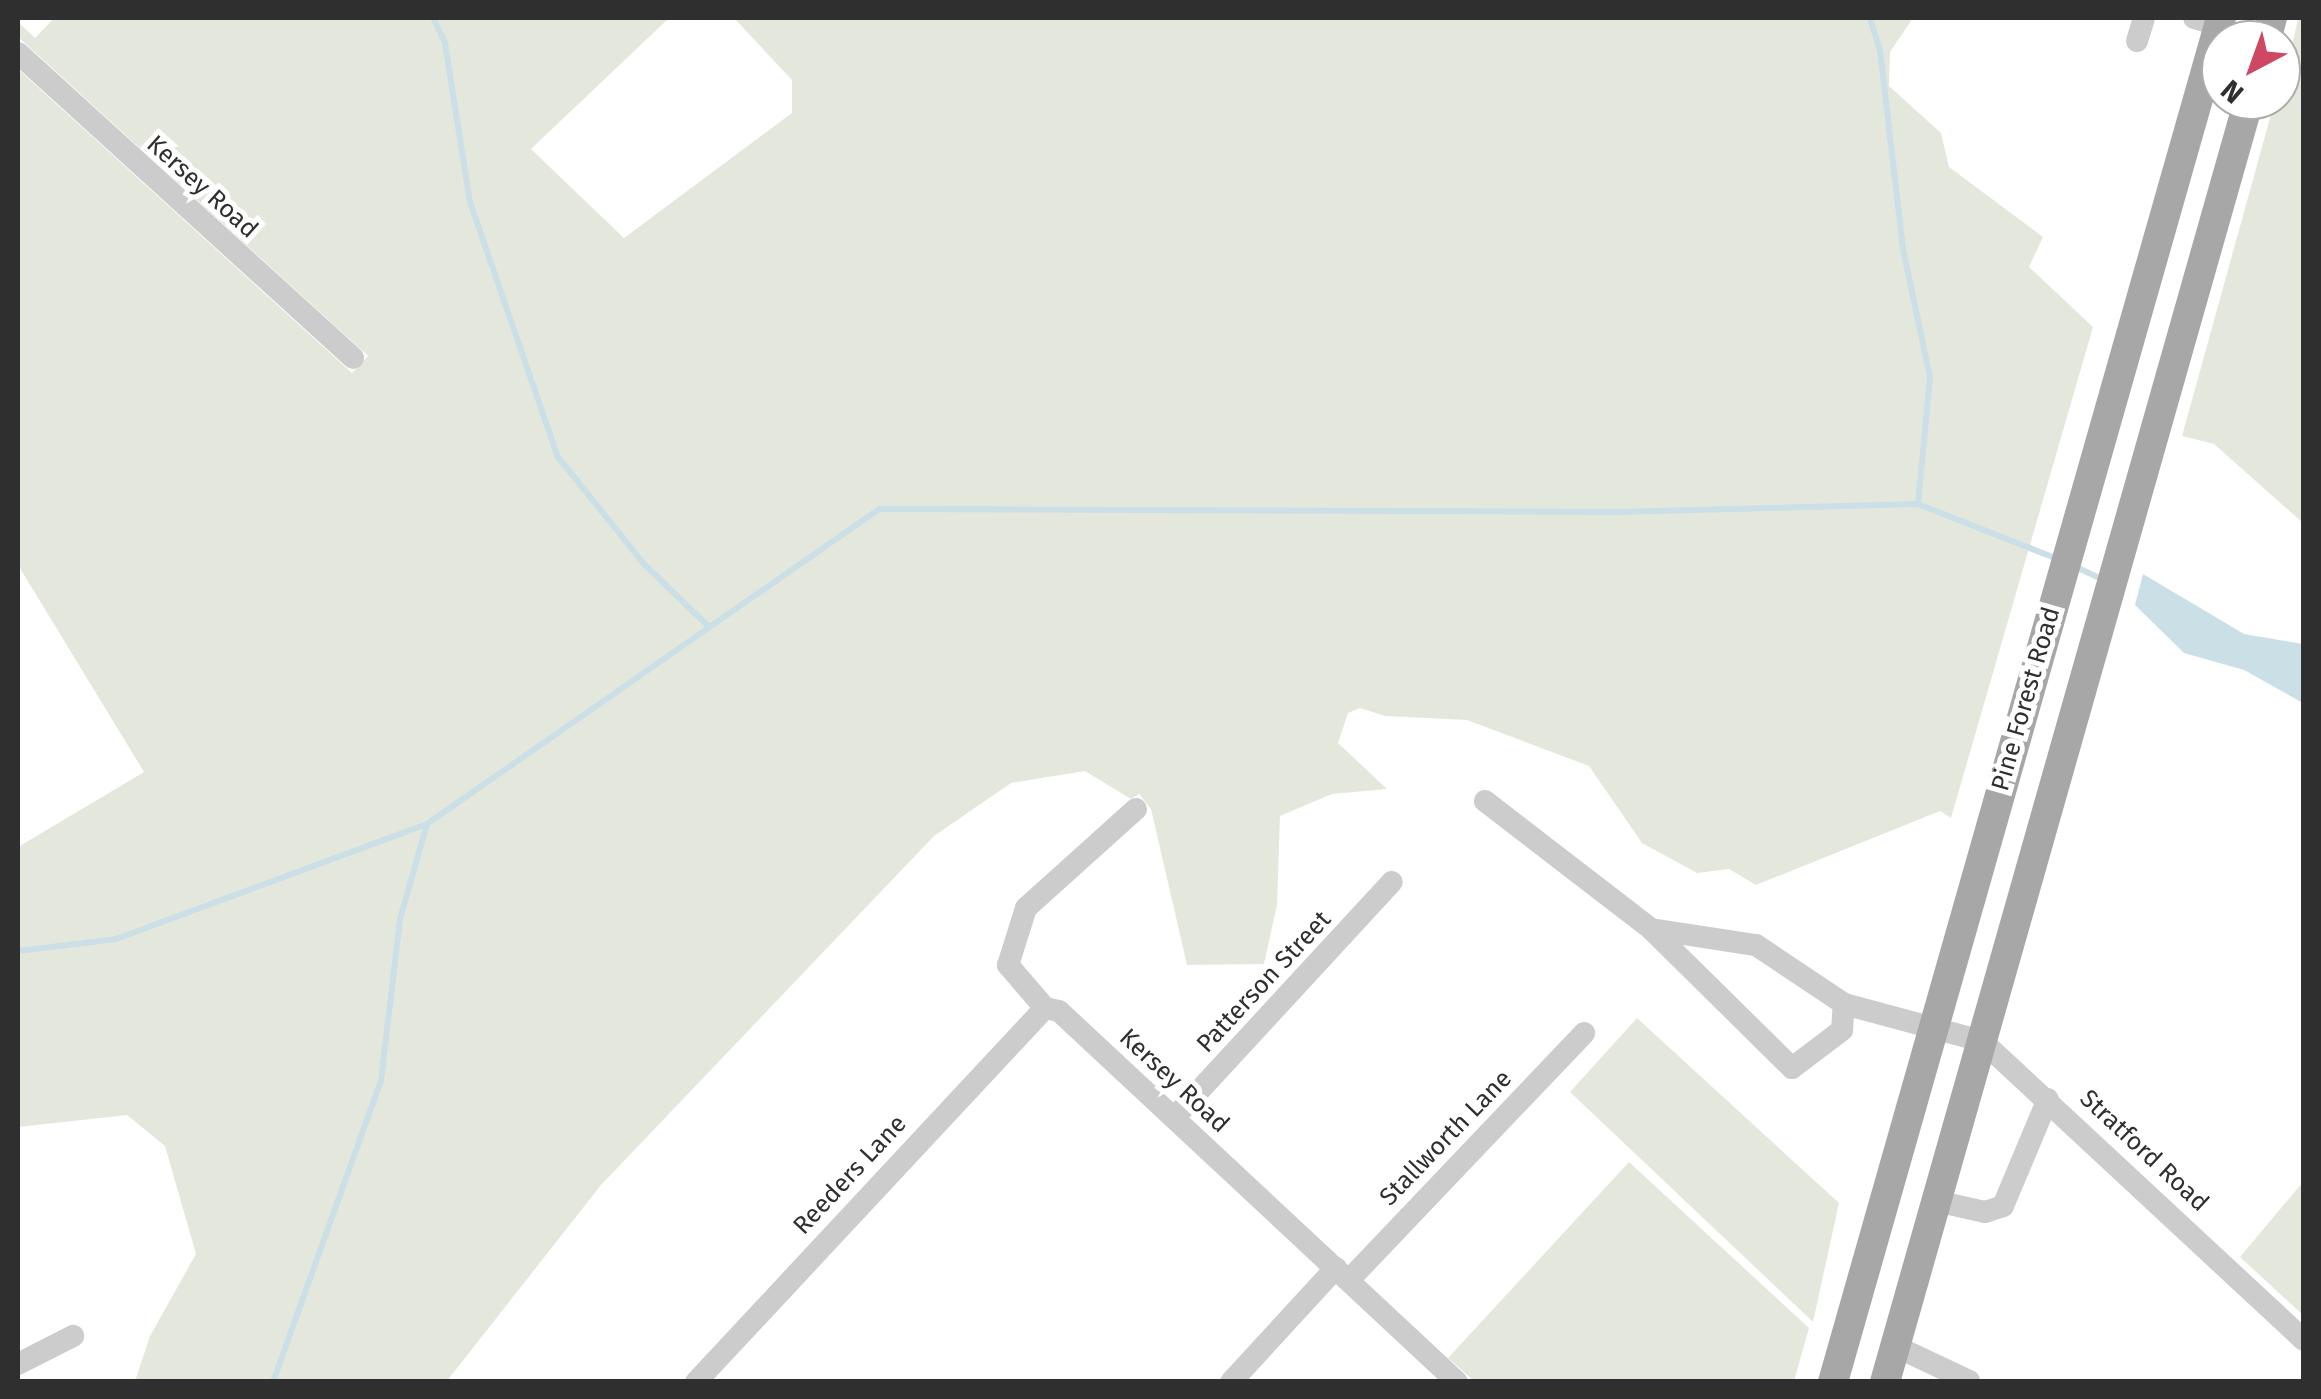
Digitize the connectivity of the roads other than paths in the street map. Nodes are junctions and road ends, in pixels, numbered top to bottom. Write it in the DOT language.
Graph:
graph roads {
  1 [pos="2144,18"];
  2 [pos="2137,41"];
  3 [pos="18,53"];
  4 [pos="2201,57"];
  5 [pos="2243,120"];
  6 [pos="352,358"];
  7 [pos="1485,801"];
  8 [pos="1136,808"];
  9 [pos="1392,882"];
  10 [pos="1650,928"];
  11 [pos="1844,1004"];
  12 [pos="1044,1008"];
  13 [pos="1933,1029"];
  14 [pos="1584,1033"];
  15 [pos="1982,1041"];
  16 [pos="2048,1098"];
  17 [pos="1174,1118"];
  18 [pos="1936,1201"];
  19 [pos="1342,1274"];
  20 [pos="72,1336"];
  21 [pos="2304,1340"];
  22 [pos="1895,1346"];
  23 [pos="18,1364"];
  24 [pos="1969,1380"];
  25 [pos="696,1382"];
  26 [pos="1231,1382"];
  27 [pos="1456,1382"];
  28 [pos="1833,1382"];
  29 [pos="1885,1382"];
  1 -- 2 [label="street"];
  3 -- 6 [label="street, Kersey Road"];
  4 -- 13 [label="main road, Pine Forest Road"];
  5 -- 15 [label="main road, Pine Forest Road"];
  7 -- 10 [label="street"];
  8 -- 12 [label="street, Kersey Road"];
  9 -- 17 [label="street, Patterson Street"];
  10 -- 11 [label="street, Stratford Road"];
  10 -- 11 [label="street"];
  11 -- 13 [label="street, Stratford Road"];
  12 -- 17 [label="street, Kersey Road"];
  12 -- 25 [label="street, Reeders Lane"];
  13 -- 15 [label="street, Stratford Road"];
  13 -- 28 [label="main road, Pine Forest Road"];
  14 -- 19 [label="street, Stallworth Lane"];
  15 -- 16 [label="street, Stratford Road"];
  15 -- 18 [label="main road, Pine Forest Road"];
  16 -- 18 [label="street"];
  16 -- 21 [label="street, Stratford Road"];
  17 -- 19 [label="street, Kersey Road"];
  18 -- 22 [label="main road, Pine Forest Road"];
  19 -- 26 [label="street, Stallworth Lane"];
  19 -- 27 [label="street, Kersey Road"];
  20 -- 23 [label="street"];
  22 -- 24 [label="street"];
  22 -- 29 [label="main road, Pine Forest Road"];
}
